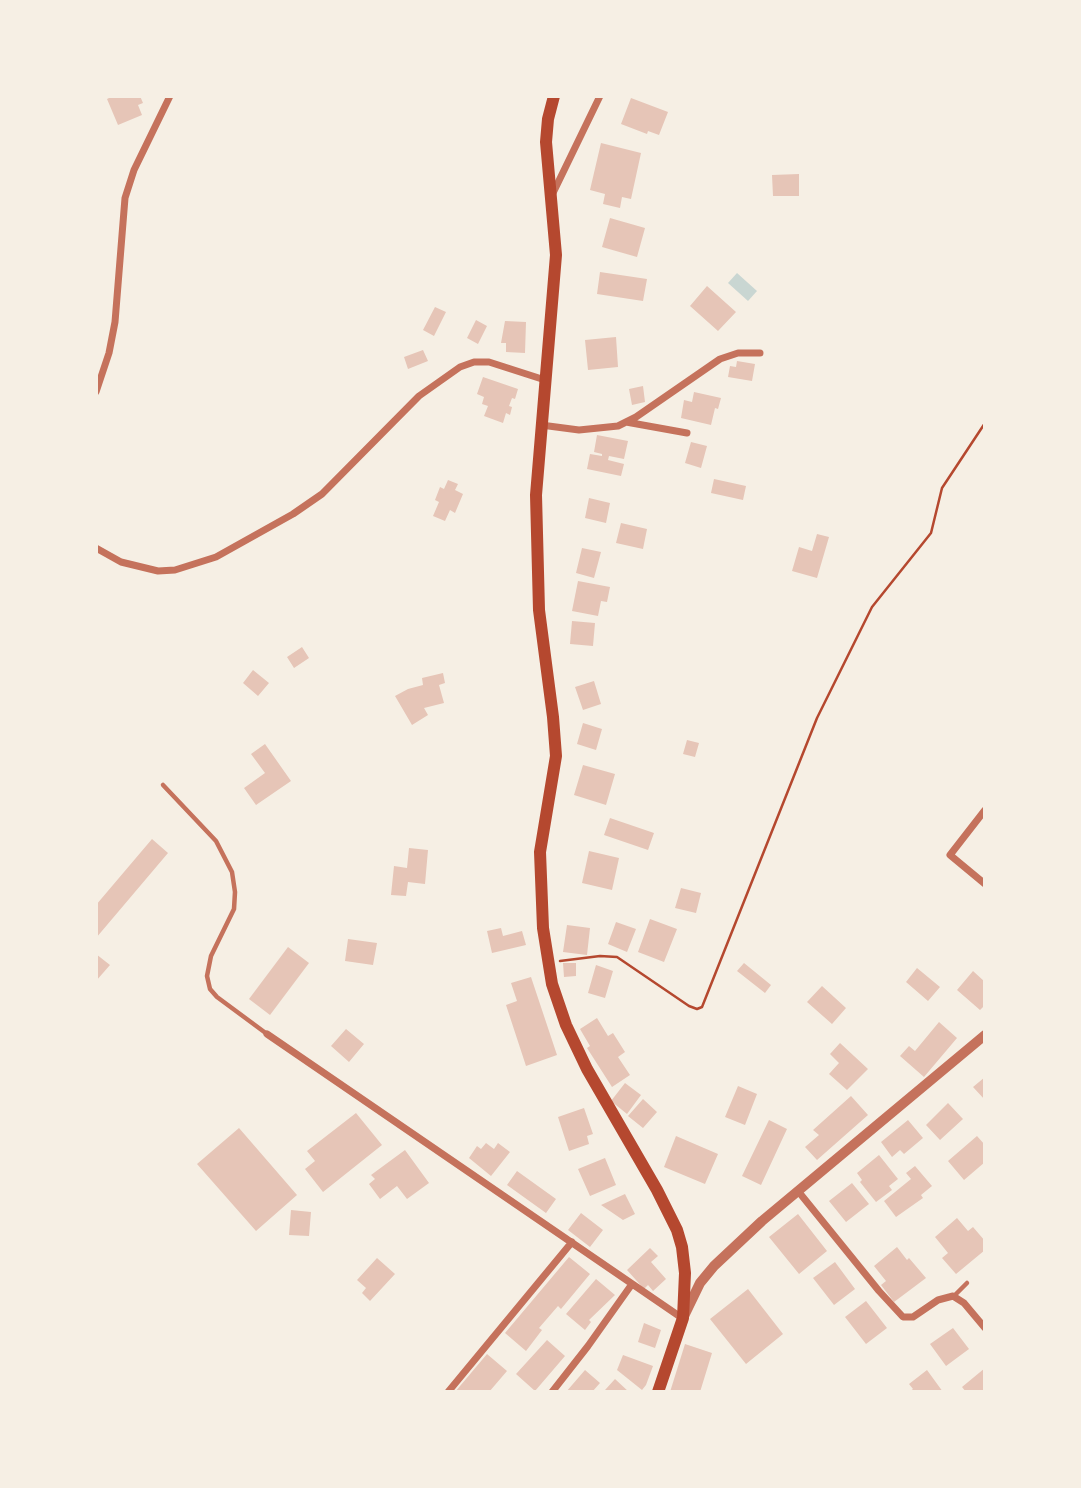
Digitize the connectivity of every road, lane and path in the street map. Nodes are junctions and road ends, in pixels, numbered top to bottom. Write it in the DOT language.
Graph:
graph roads {
  1 [pos="170,96"];
  2 [pos="554,96"];
  3 [pos="600,96"];
  4 [pos="551,196"];
  5 [pos="760,353"];
  6 [pos="545,380"];
  7 [pos="96,392"];
  8 [pos="626,422"];
  9 [pos="985,423"];
  10 [pos="541,425"];
  11 [pos="687,433"];
  12 [pos="96,548"];
  13 [pos="163,785"];
  14 [pos="985,810"];
  15 [pos="985,884"];
  16 [pos="547,962"];
  17 [pos="267,1034"];
  18 [pos="985,1035"];
  19 [pos="799,1191"];
  20 [pos="572,1242"];
  21 [pos="967,1283"];
  22 [pos="632,1284"];
  23 [pos="953,1296"];
  24 [pos="683,1318"];
  25 [pos="985,1328"];
  26 [pos="448,1392"];
  27 [pos="552,1392"];
  28 [pos="658,1392"];
  1 -- 7 [label="street"];
  2 -- 4 [label="main road"];
  3 -- 4 [label="street"];
  4 -- 6 [label="main road"];
  5 -- 8 [label="street"];
  6 -- 10 [label="main road"];
  6 -- 12 [label="street"];
  8 -- 10 [label="street"];
  8 -- 11 [label="street"];
  9 -- 16 [label="path"];
  10 -- 16 [label="main road"];
  13 -- 17 [label="lane"];
  14 -- 15 [label="street"];
  16 -- 24 [label="main road"];
  17 -- 20 [label="street"];
  18 -- 19 [label="street"];
  19 -- 23 [label="street"];
  19 -- 24 [label="street"];
  20 -- 22 [label="street"];
  20 -- 26 [label="street"];
  21 -- 23 [label="lane"];
  22 -- 24 [label="street"];
  22 -- 27 [label="street"];
  23 -- 25 [label="street"];
  24 -- 28 [label="main road"];
}
